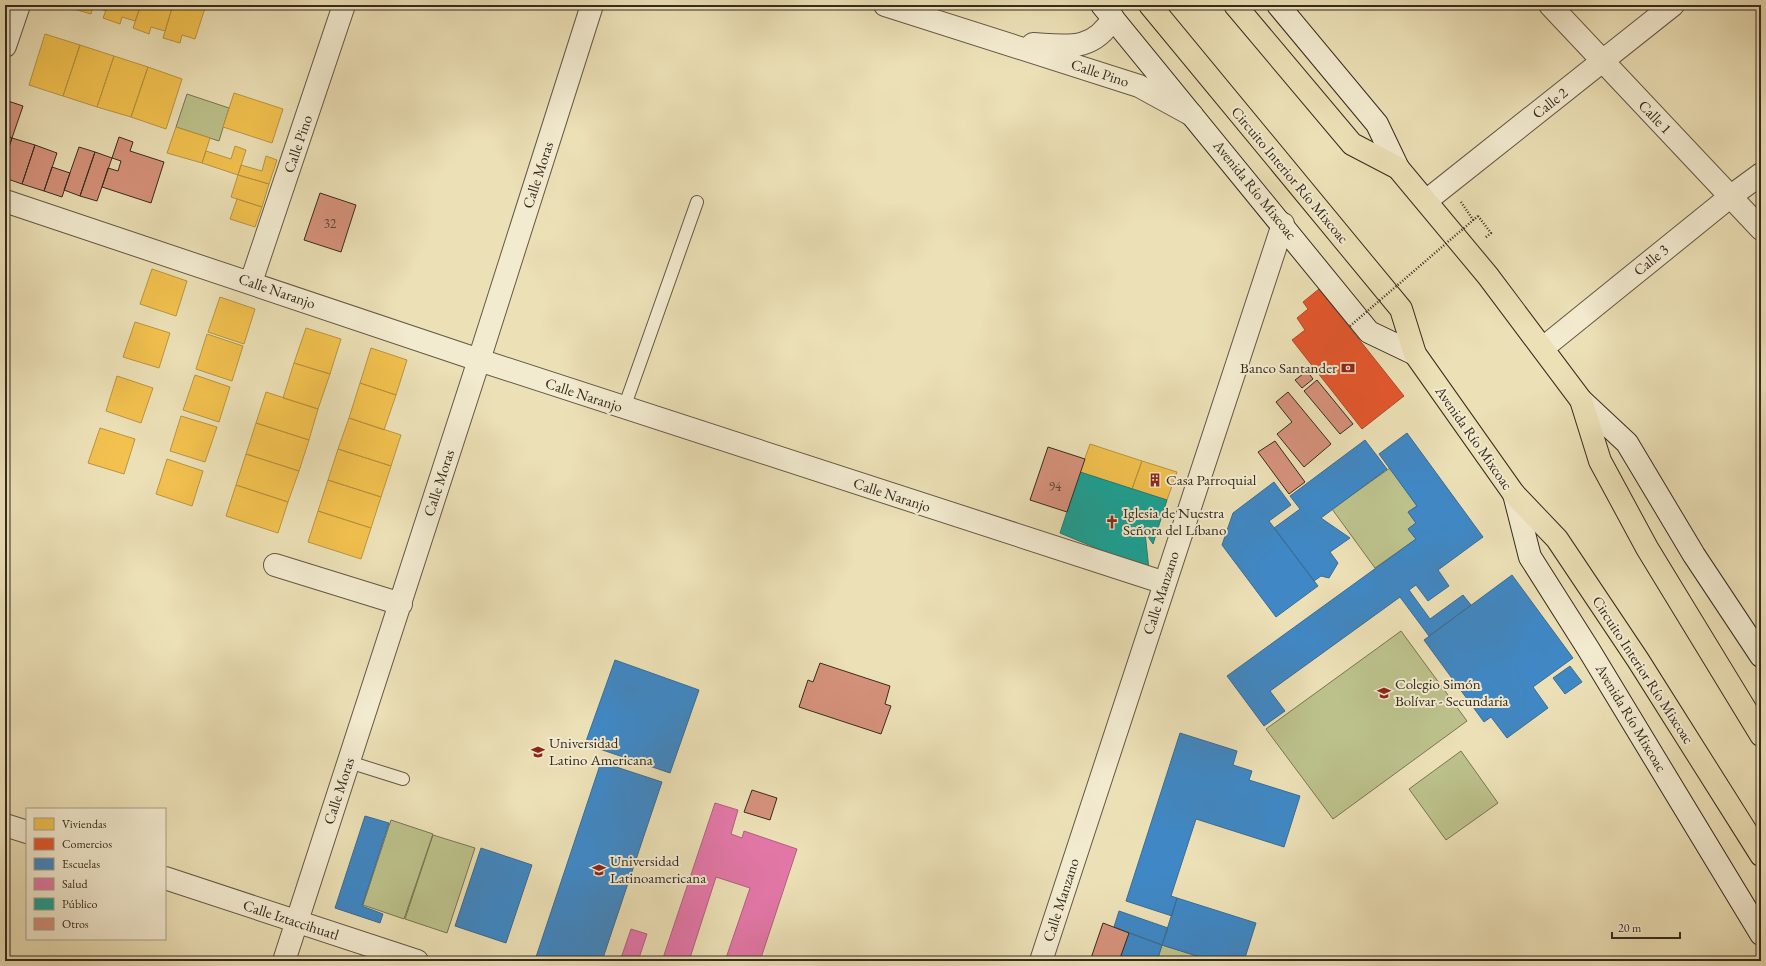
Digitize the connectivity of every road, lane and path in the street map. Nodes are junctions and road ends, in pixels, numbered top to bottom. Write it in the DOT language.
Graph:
graph roads {
  1 [pos="19,5"];
  2 [pos="344,5"];
  3 [pos="592,5"];
  4 [pos="885,5"];
  5 [pos="1150,5"];
  6 [pos="1235,5"];
  7 [pos="1278,5"];
  8 [pos="1550,5"];
  9 [pos="1673,5"];
  10 [pos="1107,12"];
  11 [pos="1002,42"];
  12 [pos="5,46"];
  13 [pos="1602,62"];
  14 [pos="1193,116"];
  15 [pos="1398,168"];
  16 [pos="1761,174"];
  17 [pos="1448,182"];
  18 [pos="1731,196"];
  19 [pos="5,200"];
  20 [pos="1426,201"];
  21 [pos="697,202"];
  22 [pos="1283,224"];
  23 [pos="1477,226"];
  24 [pos="1761,229"];
  25 [pos="1481,232"];
  26 [pos="251,282"];
  27 [pos="1350,326"];
  28 [pos="1543,348"];
  29 [pos="1415,354"];
  30 [pos="479,360"];
  31 [pos="1581,400"];
  32 [pos="624,408"];
  33 [pos="1514,494"];
  34 [pos="275,565"];
  35 [pos="1164,583"];
  36 [pos="401,604"];
  37 [pos="1761,656"];
  38 [pos="1761,735"];
  39 [pos="349,762"];
  40 [pos="403,779"];
  41 [pos="5,825"];
  42 [pos="26,832"];
  43 [pos="1761,855"];
  44 [pos="166,878"];
  45 [pos="296,922"];
  46 [pos="1761,934"];
  47 [pos="284,961"];
  48 [pos="417,961"];
  49 [pos="1041,961"];
  1 -- 12 [label="street"];
  2 -- 26 [label="street, Calle Pino"];
  3 -- 30 [label="street, Calle Moras"];
  4 -- 11 [label="street, Calle Pino"];
  5 -- 29 [label="highway, Circuito Interior Río Mixcoac"];
  6 -- 15 [label="highway"];
  7 -- 15 [label="street"];
  8 -- 13 [label="street, Calle 1"];
  9 -- 13 [label="street, Calle 2"];
  10 -- 11 [label="street, Calle Pino"];
  10 -- 14 [label="street, Avenida Río Mixcoac"];
  11 -- 14 [label="street, Calle Pino"];
  13 -- 17 [label="street, Calle 2"];
  13 -- 18 [label="street, Calle 1"];
  14 -- 22 [label="street, Avenida Río Mixcoac"];
  15 -- 20 [label="highway"];
  16 -- 18 [label="street, Calle 3"];
  17 -- 20 [label="street, Calle 2"];
  17 -- 23 [label="path"];
  18 -- 24 [label="street, Calle 1"];
  18 -- 28 [label="street, Calle 3"];
  19 -- 26 [label="street, Calle Naranjo"];
  20 -- 28 [label="highway"];
  21 -- 32 [label="lane"];
  22 -- 29 [label="street, Avenida Río Mixcoac"];
  22 -- 35 [label="street, Calle Manzano"];
  25 -- 27 [label="path, bridge"];
  26 -- 30 [label="street, Calle Naranjo"];
  28 -- 31 [label="highway"];
  29 -- 33 [label="highway, Avenida Río Mixcoac"];
  30 -- 32 [label="street, Calle Naranjo"];
  30 -- 36 [label="street, Calle Moras"];
  31 -- 37 [label="street"];
  31 -- 38 [label="highway"];
  32 -- 35 [label="street, Calle Naranjo"];
  33 -- 43 [label="highway, Circuito Interior Río Mixcoac"];
  33 -- 46 [label="street, Avenida Río Mixcoac"];
  34 -- 36 [label="street"];
  35 -- 49 [label="street, Calle Manzano"];
  36 -- 39 [label="street, Calle Moras"];
  39 -- 40 [label="lane"];
  39 -- 45 [label="street, Calle Moras"];
  41 -- 42 [label="street"];
  44 -- 45 [label="street, Calle Iztaccihuatl"];
  45 -- 47 [label="street, Calle Moras"];
  45 -- 48 [label="street, Calle Iztaccihuatl"];
}
